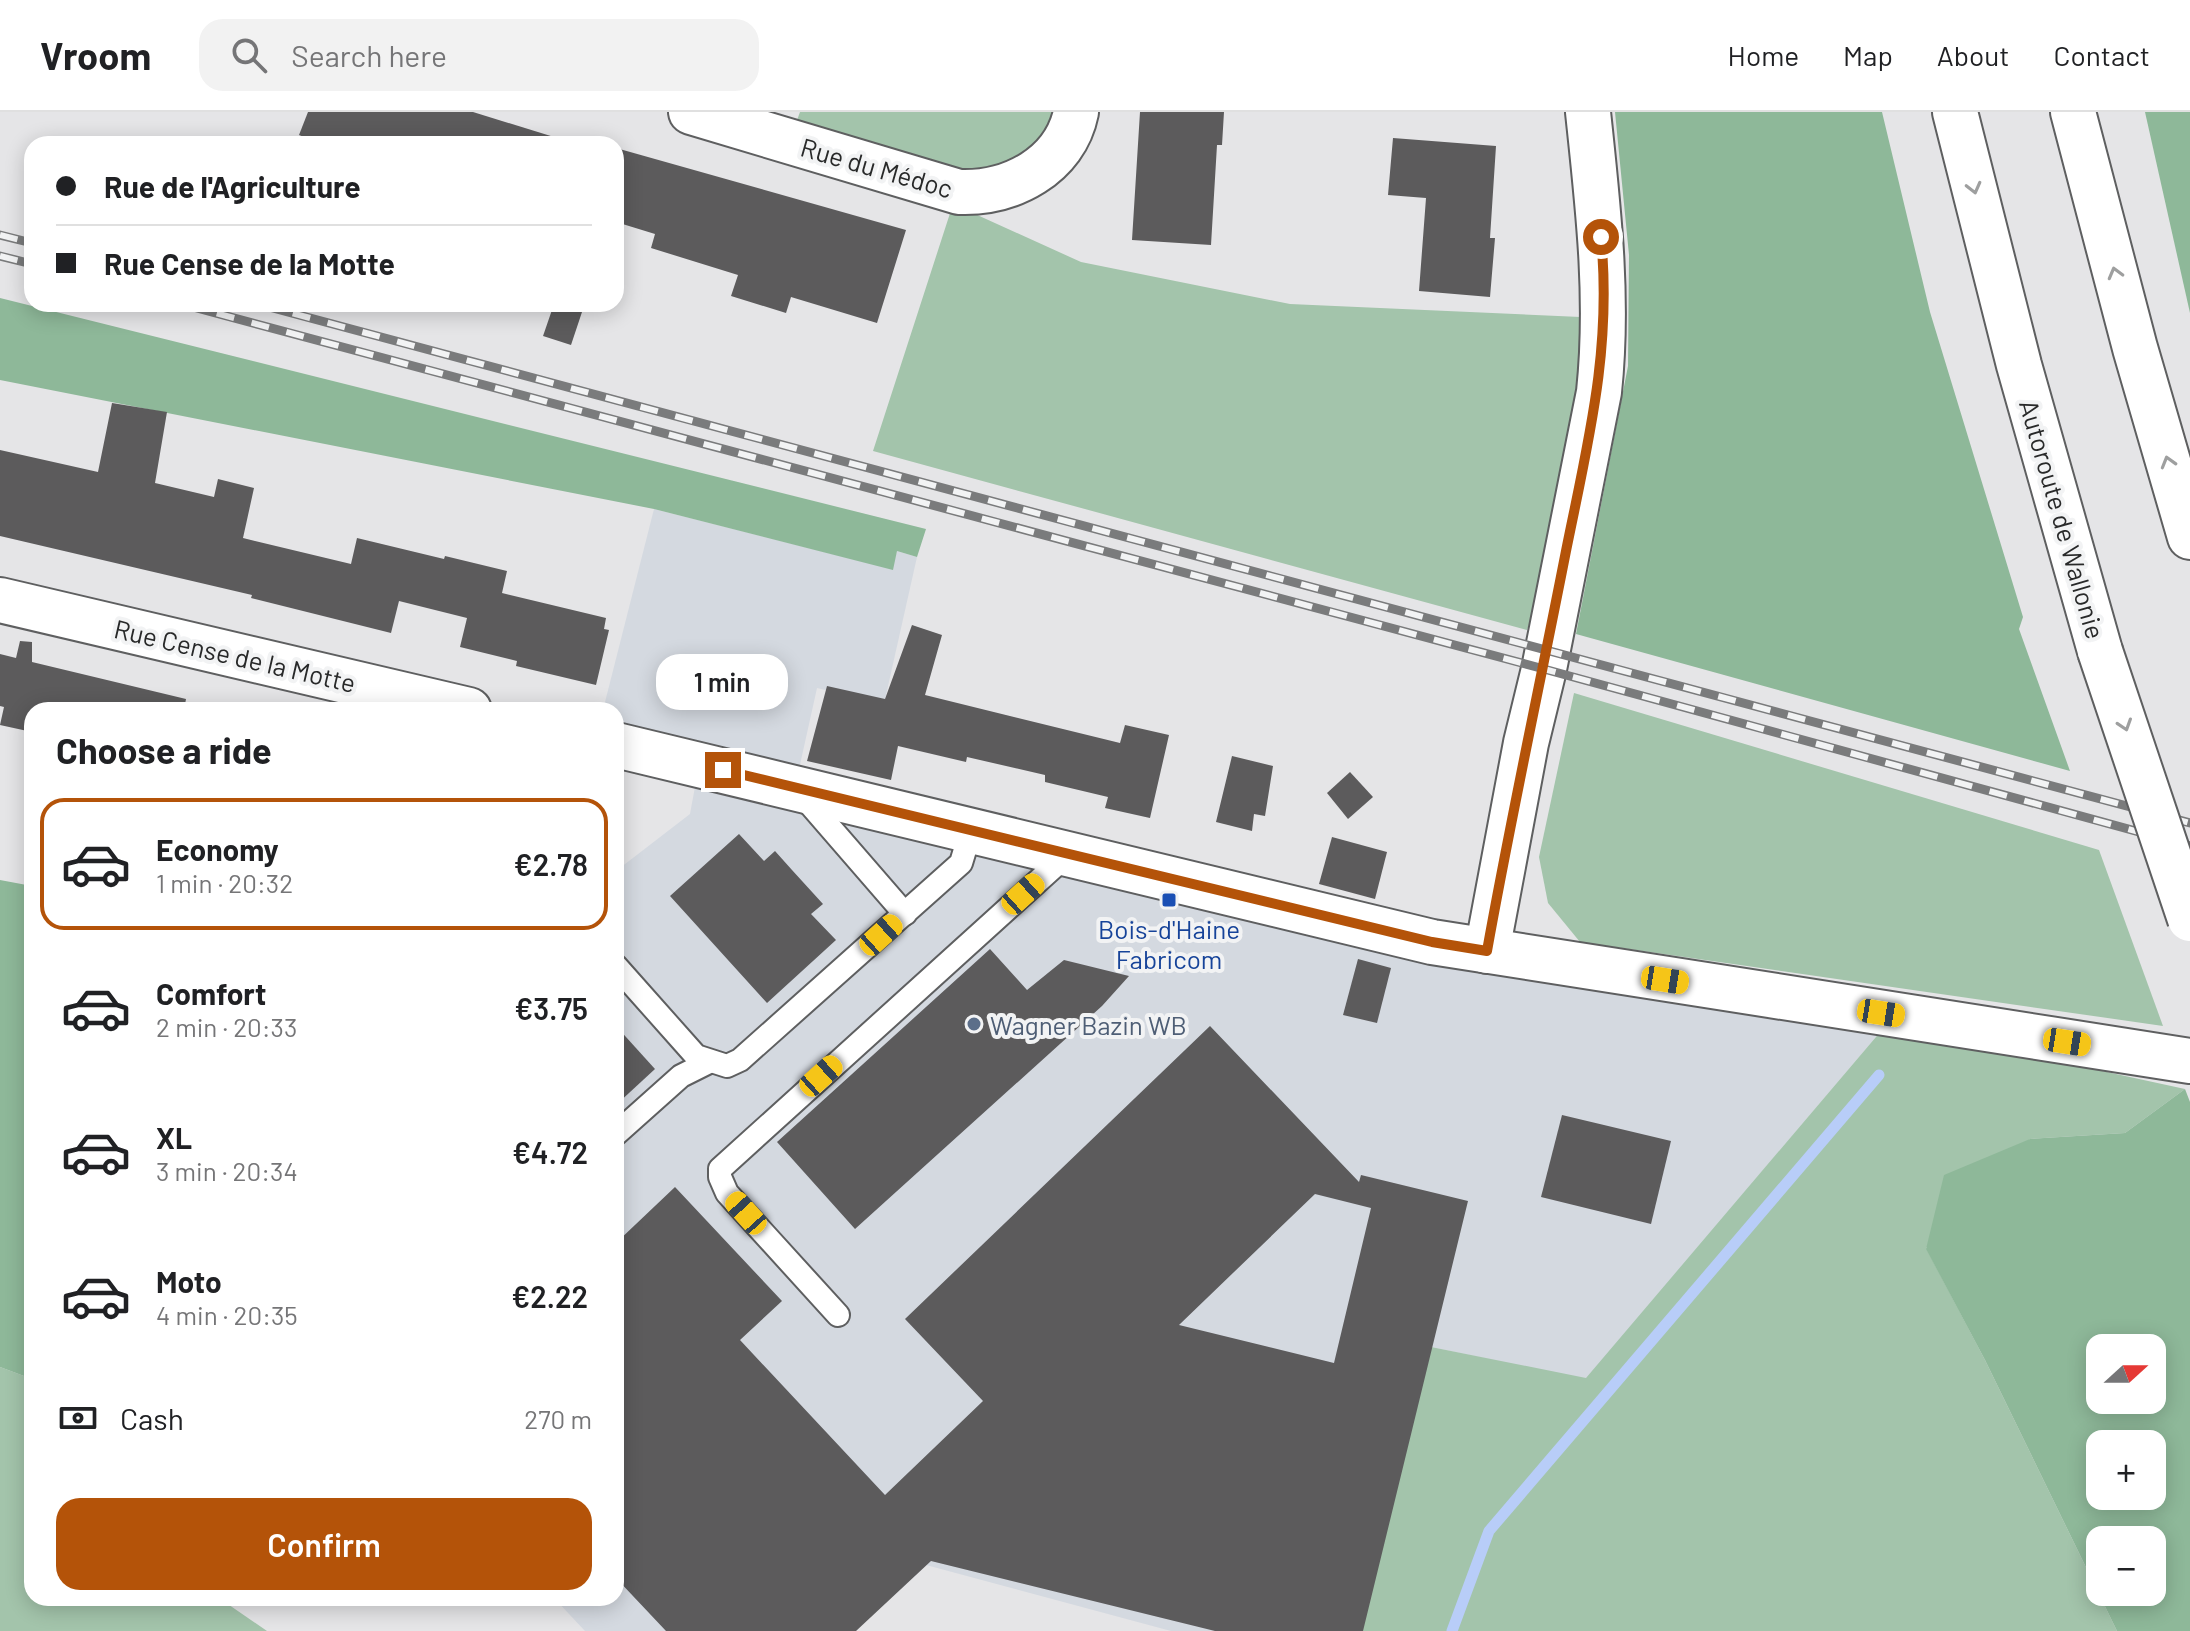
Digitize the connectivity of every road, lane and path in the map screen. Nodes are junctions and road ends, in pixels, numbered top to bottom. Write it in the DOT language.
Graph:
graph roads {
  1 [pos="691,112"];
  2 [pos="1076,112"];
  3 [pos="1588,112"];
  4 [pos="1955,112"];
  5 [pos="2073,112"];
  6 [pos="2190,537"];
  7 [pos="0,600"];
  8 [pos="435,702"];
  9 [pos="624,747"];
  10 [pos="795,787"];
  11 [pos="971,830"];
  12 [pos="1068,854"];
  13 [pos="905,914"];
  14 [pos="2190,919"];
  15 [pos="1487,951"];
  16 [pos="624,975"];
  17 [pos="2190,1061"];
  18 [pos="709,1062"];
  19 [pos="624,1127"];
  20 [pos="838,1315"];
  1 -- 2 [label="main road, Rue du Médoc"];
  3 -- 15 [label="main road"];
  4 -- 14 [label="main road, Autoroute de Wallonie, one-way, bridge"];
  6 -- 5 [label="main road, one-way"];
  7 -- 8 [label="main road, Rue Cense de la Motte"];
  9 -- 10 [label="main road"];
  10 -- 11 [label="main road"];
  10 -- 13 [label="lane"];
  11 -- 12 [label="main road"];
  11 -- 13 [label="lane"];
  12 -- 15 [label="main road"];
  12 -- 20 [label="lane"];
  13 -- 18 [label="lane"];
  15 -- 17 [label="main road"];
  16 -- 18 [label="lane"];
  18 -- 19 [label="lane"];
}
